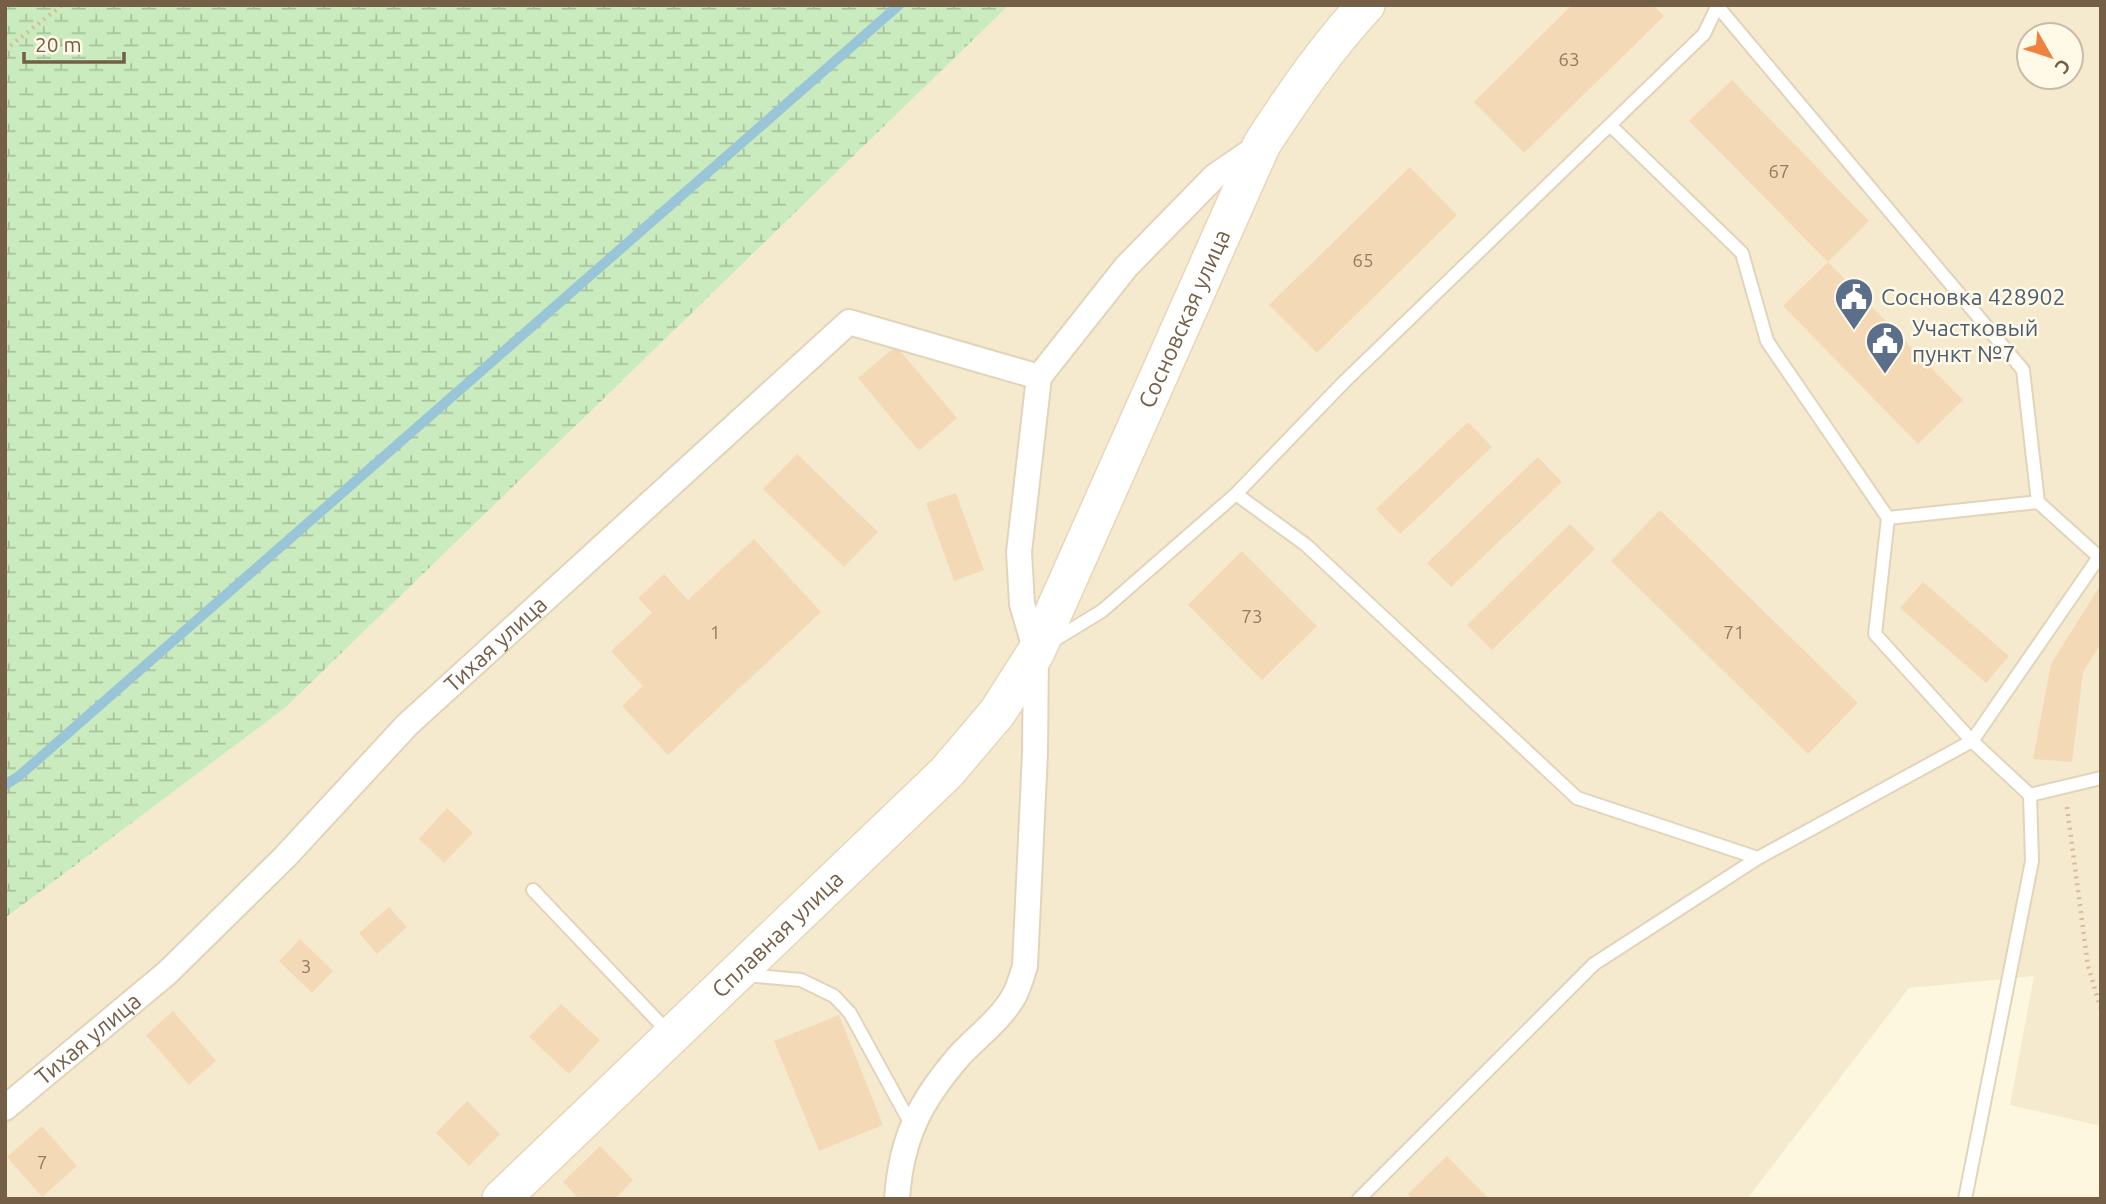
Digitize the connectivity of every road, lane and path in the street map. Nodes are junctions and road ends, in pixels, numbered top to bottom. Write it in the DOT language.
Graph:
graph roads {
  1 [pos="62,5"];
  2 [pos="1366,5"];
  3 [pos="1718,6"];
  4 [pos="5,50"];
  5 [pos="1610,125"];
  6 [pos="1262,144"];
  7 [pos="1039,377"];
  8 [pos="1236,494"];
  9 [pos="2038,502"];
  10 [pos="1888,518"];
  11 [pos="2100,555"];
  12 [pos="1036,652"];
  13 [pos="1972,741"];
  14 [pos="2101,778"];
  15 [pos="2064,785"];
  16 [pos="2030,794"];
  17 [pos="1758,858"];
  18 [pos="533,890"];
  19 [pos="735,974"];
  20 [pos="2101,1009"];
  21 [pos="671,1035"];
  22 [pos="5,1108"];
  23 [pos="912,1126"];
  24 [pos="501,1199"];
  25 [pos="897,1199"];
  26 [pos="1359,1199"];
  27 [pos="1965,1199"];
  1 -- 4 [label="path"];
  2 -- 6 [label="street, Сосновская улица"];
  3 -- 5 [label="lane"];
  3 -- 9 [label="lane"];
  5 -- 8 [label="lane"];
  5 -- 10 [label="lane"];
  6 -- 7 [label="street"];
  6 -- 12 [label="street, Сосновская улица"];
  7 -- 12 [label="street"];
  7 -- 22 [label="street, Тихая улица"];
  8 -- 12 [label="lane"];
  8 -- 17 [label="lane"];
  9 -- 10 [label="lane"];
  9 -- 11 [label="lane"];
  10 -- 13 [label="lane"];
  11 -- 13 [label="lane"];
  12 -- 19 [label="street, Сплавная улица"];
  12 -- 23 [label="street"];
  13 -- 16 [label="lane"];
  13 -- 17 [label="lane"];
  14 -- 15 [label="lane"];
  15 -- 16 [label="lane"];
  15 -- 20 [label="path"];
  16 -- 27 [label="lane"];
  17 -- 26 [label="lane"];
  18 -- 21 [label="lane"];
  19 -- 21 [label="street, Сплавная улица"];
  19 -- 23 [label="lane"];
  21 -- 24 [label="street, Сплавная улица"];
  23 -- 25 [label="street"];
}
